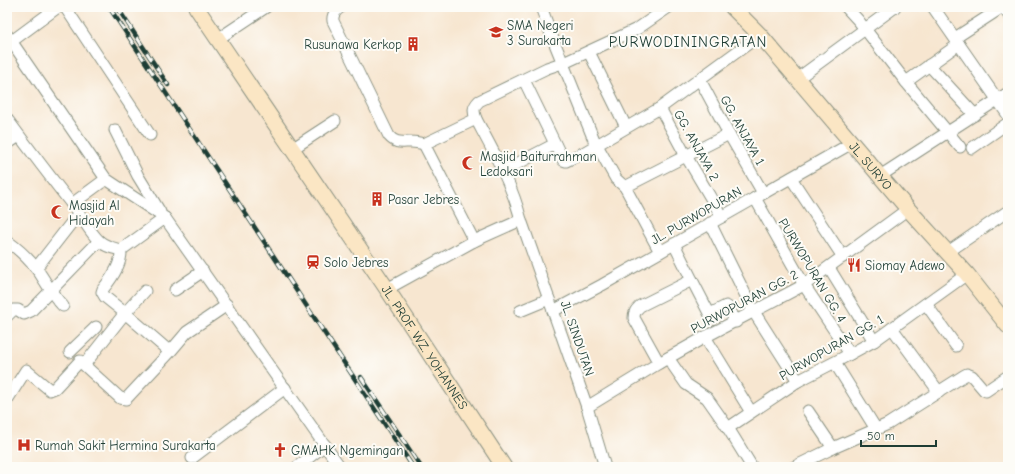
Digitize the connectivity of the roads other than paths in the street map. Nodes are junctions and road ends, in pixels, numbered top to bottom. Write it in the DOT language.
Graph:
graph roads {
  1 [pos="58,7"];
  2 [pos="65,7"];
  3 [pos="196,7"];
  4 [pos="266,7"];
  5 [pos="341,7"];
  6 [pos="541,7"];
  7 [pos="669,7"];
  8 [pos="732,7"];
  9 [pos="846,7"];
  10 [pos="895,7"];
  11 [pos="932,7"];
  12 [pos="1008,14"];
  13 [pos="866,30"];
  14 [pos="760,35"];
  15 [pos="10,38"];
  16 [pos="218,39"];
  17 [pos="957,41"];
  18 [pos="589,52"];
  19 [pos="557,65"];
  20 [pos="929,65"];
  21 [pos="797,79"];
  22 [pos="524,80"];
  23 [pos="700,80"];
  24 [pos="906,82"];
  25 [pos="1008,93"];
  26 [pos="998,100"];
  27 [pos="660,108"];
  28 [pos="1008,114"];
  29 [pos="975,115"];
  30 [pos="7,119"];
  31 [pos="476,119"];
  32 [pos="335,121"];
  33 [pos="1008,123"];
  34 [pos="626,127"];
  35 [pos="115,130"];
  36 [pos="948,133"];
  37 [pos="150,134"];
  38 [pos="729,134"];
  39 [pos="19,136"];
  40 [pos="852,143"];
  41 [pos="7,144"];
  42 [pos="424,144"];
  43 [pos="555,144"];
  44 [pos="596,146"];
  45 [pos="960,147"];
  46 [pos="972,148"];
  47 [pos="292,149"];
  48 [pos="686,156"];
  49 [pos="503,171"];
  50 [pos="880,176"];
  51 [pos="791,178"];
  52 [pos="106,179"];
  53 [pos="625,187"];
  54 [pos="759,196"];
  55 [pos="72,204"];
  56 [pos="908,209"];
  57 [pos="1008,210"];
  58 [pos="79,213"];
  59 [pos="164,217"];
  60 [pos="722,217"];
  61 [pos="521,220"];
  62 [pos="710,223"];
  63 [pos="7,241"];
  64 [pos="99,241"];
  65 [pos="474,241"];
  66 [pos="674,244"];
  67 [pos="121,250"];
  68 [pos="660,252"];
  69 [pos="948,252"];
  70 [pos="843,257"];
  71 [pos="40,263"];
  72 [pos="829,268"];
  73 [pos="203,271"];
  74 [pos="967,274"];
  75 [pos="692,280"];
  76 [pos="804,285"];
  77 [pos="387,289"];
  78 [pos="50,290"];
  79 [pos="175,290"];
  80 [pos="145,291"];
  81 [pos="549,299"];
  82 [pos="926,304"];
  83 [pos="227,305"];
  84 [pos="63,306"];
  85 [pos="553,311"];
  86 [pos="520,312"];
  87 [pos="754,312"];
  88 [pos="125,313"];
  89 [pos="7,316"];
  90 [pos="736,322"];
  91 [pos="1008,326"];
  92 [pos="96,327"];
  93 [pos="892,328"];
  94 [pos="705,337"];
  95 [pos="874,341"];
  96 [pos="956,346"];
  97 [pos="170,352"];
  98 [pos="850,354"];
  99 [pos="664,360"];
  100 [pos="835,362"];
  101 [pos="82,363"];
  102 [pos="1008,376"];
  103 [pos="798,381"];
  104 [pos="285,388"];
  105 [pos="939,392"];
  106 [pos="7,400"];
  107 [pos="587,407"];
  108 [pos="808,411"];
  109 [pos="751,412"];
  110 [pos="728,428"];
  111 [pos="876,429"];
  112 [pos="325,445"];
  113 [pos="833,448"];
  114 [pos="192,458"];
  115 [pos="297,467"];
  116 [pos="340,467"];
  117 [pos="504,467"];
  118 [pos="605,467"];
  119 [pos="751,467"];
  120 [pos="794,467"];
  1 -- 15 [label="street"];
  2 -- 37 [label="street"];
  3 -- 16 [label="street, JL. PROF. WZ. YOHANNES"];
  4 -- 16 [label="street"];
  5 -- 42 [label="street"];
  6 -- 19 [label="street"];
  7 -- 18 [label="street"];
  8 -- 14 [label="street, JL. SURYO"];
  9 -- 13 [label="street"];
  10 -- 13 [label="street"];
  11 -- 17 [label="street"];
  12 -- 17 [label="street"];
  13 -- 21 [label="street"];
  13 -- 24 [label="street"];
  14 -- 21 [label="street, JL. SURYO"];
  14 -- 23 [label="street"];
  15 -- 52 [label="street"];
  16 -- 47 [label="street, JL. PROF. WZ. YOHANNES"];
  17 -- 20 [label="street"];
  17 -- 26 [label="street"];
  18 -- 19 [label="street"];
  18 -- 34 [label="street"];
  19 -- 22 [label="street"];
  19 -- 44 [label="street"];
  20 -- 24 [label="street"];
  20 -- 29 [label="street"];
  21 -- 40 [label="street, JL. SURYO"];
  22 -- 31 [label="street"];
  22 -- 43 [label="street"];
  23 -- 27 [label="street"];
  23 -- 38 [label="street, GG. ANJAYA 1"];
  24 -- 36 [label="street"];
  25 -- 26 [label="street"];
  26 -- 28 [label="street"];
  26 -- 29 [label="street"];
  27 -- 34 [label="street"];
  27 -- 48 [label="street, GG. ANJAYA 2"];
  29 -- 36 [label="street"];
  30 -- 39 [label="street"];
  31 -- 42 [label="street"];
  31 -- 49 [label="street, JL. SINDUTAN"];
  32 -- 47 [label="street"];
  33 -- 46 [label="street"];
  34 -- 44 [label="street"];
  35 -- 59 [label="street"];
  36 -- 45 [label="street"];
  36 -- 50 [label="street"];
  38 -- 48 [label="street"];
  38 -- 54 [label="street, GG. ANJAYA 1"];
  39 -- 41 [label="street"];
  39 -- 55 [label="street"];
  40 -- 50 [label="street, JL. SURYO"];
  40 -- 51 [label="street, JL. PURWOPURAN"];
  42 -- 65 [label="street"];
  43 -- 44 [label="street"];
  43 -- 49 [label="street"];
  44 -- 53 [label="street"];
  47 -- 77 [label="street, JL. PROF. WZ. YOHANNES"];
  48 -- 53 [label="street"];
  48 -- 60 [label="street, GG. ANJAYA 2"];
  49 -- 61 [label="street, JL. SINDUTAN"];
  50 -- 56 [label="street, JL. SURYO"];
  51 -- 54 [label="street, JL. PURWOPURAN"];
  51 -- 70 [label="street"];
  52 -- 55 [label="street"];
  52 -- 59 [label="street"];
  53 -- 68 [label="street"];
  54 -- 60 [label="street, JL. PURWOPURAN"];
  54 -- 76 [label="street, PURWOPURAN GG. 4"];
  55 -- 58 [label="street"];
  56 -- 69 [label="street, JL. SURYO"];
  56 -- 70 [label="street, PURWOPURAN GG. 2"];
  57 -- 69 [label="street"];
  58 -- 64 [label="street"];
  58 -- 71 [label="street"];
  59 -- 67 [label="street"];
  59 -- 73 [label="street"];
  60 -- 62 [label="street, JL. PURWOPURAN"];
  61 -- 65 [label="street"];
  61 -- 81 [label="street, JL. SINDUTAN"];
  62 -- 66 [label="street, JL. PURWOPURAN"];
  62 -- 87 [label="street"];
  63 -- 78 [label="street"];
  64 -- 67 [label="street"];
  64 -- 78 [label="street"];
  65 -- 77 [label="street"];
  66 -- 68 [label="street, JL. PURWOPURAN"];
  66 -- 75 [label="street"];
  67 -- 88 [label="street"];
  68 -- 85 [label="street, JL. PURWOPURAN"];
  69 -- 74 [label="street, JL. SURYO"];
  70 -- 72 [label="street, PURWOPURAN GG. 2"];
  72 -- 76 [label="street, PURWOPURAN GG. 2"];
  72 -- 95 [label="street"];
  73 -- 79 [label="street"];
  73 -- 83 [label="street"];
  74 -- 82 [label="street, PURWOPURAN GG. 1"];
  74 -- 91 [label="street, JL. SURYO"];
  75 -- 90 [label="street"];
  75 -- 99 [label="street"];
  76 -- 87 [label="street, PURWOPURAN GG. 2"];
  76 -- 98 [label="street, PURWOPURAN GG. 4"];
  77 -- 117 [label="street, JL. PROF. WZ. YOHANNES"];
  78 -- 84 [label="street"];
  78 -- 89 [label="street"];
  80 -- 88 [label="street"];
  81 -- 85 [label="street, JL. SINDUTAN"];
  81 -- 86 [label="street"];
  82 -- 93 [label="street, PURWOPURAN GG. 1"];
  82 -- 96 [label="street"];
  83 -- 97 [label="street"];
  83 -- 104 [label="street"];
  85 -- 107 [label="street, JL. SINDUTAN"];
  87 -- 90 [label="street, PURWOPURAN GG. 2"];
  87 -- 103 [label="street"];
  88 -- 97 [label="street"];
  88 -- 101 [label="street"];
  90 -- 94 [label="street, PURWOPURAN GG. 2"];
  92 -- 101 [label="street"];
  93 -- 95 [label="street, PURWOPURAN GG. 1"];
  93 -- 105 [label="street"];
  94 -- 99 [label="street, PURWOPURAN GG. 2"];
  94 -- 109 [label="street"];
  95 -- 98 [label="street, PURWOPURAN GG. 1"];
  97 -- 101 [label="street"];
  98 -- 100 [label="street, PURWOPURAN GG. 1"];
  99 -- 107 [label="street, PURWOPURAN GG. 2"];
  99 -- 110 [label="street"];
  100 -- 103 [label="street, PURWOPURAN GG. 1"];
  100 -- 111 [label="street"];
  101 -- 106 [label="street"];
  102 -- 105 [label="street"];
  103 -- 109 [label="street, PURWOPURAN GG. 1"];
  104 -- 112 [label="street"];
  104 -- 114 [label="street"];
  105 -- 111 [label="street"];
  107 -- 118 [label="street, JL. SINDUTAN"];
  108 -- 113 [label="street"];
  109 -- 110 [label="street, PURWOPURAN GG. 1"];
  110 -- 119 [label="street"];
  111 -- 113 [label="street"];
  112 -- 115 [label="street"];
  112 -- 116 [label="street"];
  113 -- 120 [label="street"];
}
